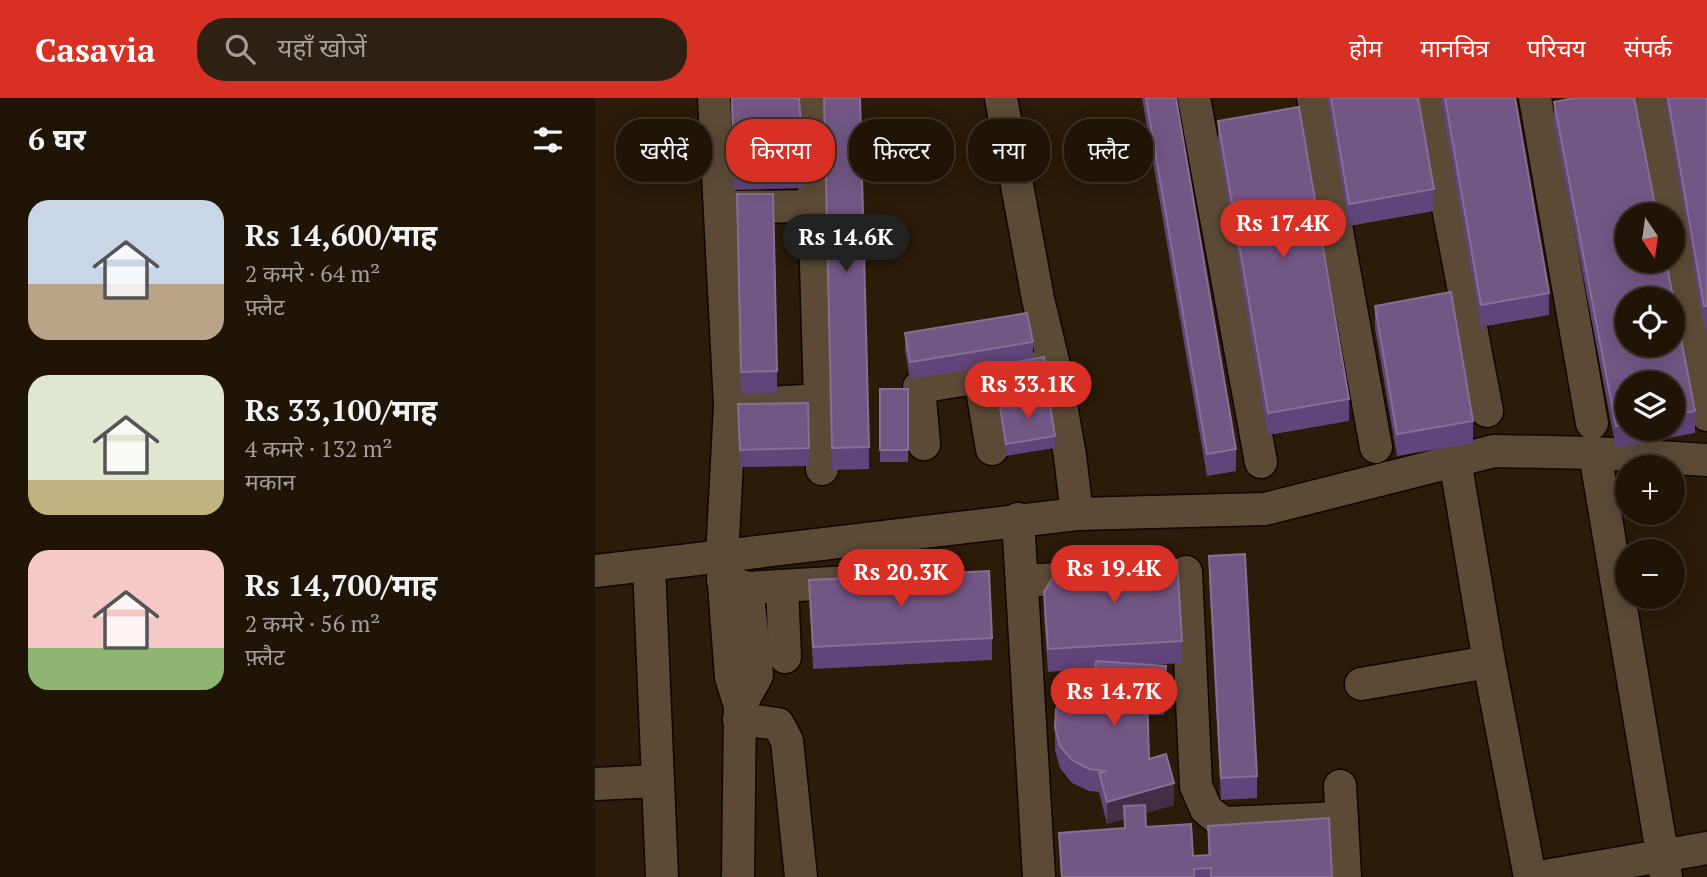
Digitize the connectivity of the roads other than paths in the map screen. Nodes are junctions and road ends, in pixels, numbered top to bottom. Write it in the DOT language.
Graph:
graph roads {
  1 [pos="714,98"];
  2 [pos="807,98"];
  3 [pos="1001,98"];
  4 [pos="1194,98"];
  5 [pos="1313,98"];
  6 [pos="1535,98"];
  7 [pos="1649,98"];
  8 [pos="1431,99"];
  9 [pos="1669,203"];
  10 [pos="814,206"];
  11 [pos="718,208"];
  12 [pos="1681,273"];
  13 [pos="1054,365"];
  14 [pos="980,377"];
  15 [pos="821,400"];
  16 [pos="730,405"];
  17 [pos="1487,411"];
  18 [pos="1707,415"];
  19 [pos="1594,438"];
  20 [pos="924,444"];
  21 [pos="1376,447"];
  22 [pos="992,449"];
  23 [pos="1455,460"];
  24 [pos="1707,460"];
  25 [pos="1261,462"];
  26 [pos="822,469"];
  27 [pos="1077,514"];
  28 [pos="1018,519"];
  29 [pos="649,566"];
  30 [pos="595,571"];
  31 [pos="1185,572"];
  32 [pos="731,575"];
  33 [pos="1117,576"];
  34 [pos="874,580"];
  35 [pos="1022,581"];
  36 [pos="782,586"];
  37 [pos="785,657"];
  38 [pos="1489,662"];
  39 [pos="1361,684"];
  40 [pos="739,713"];
  41 [pos="658,781"];
  42 [pos="595,784"];
  43 [pos="1340,786"];
  44 [pos="1342,818"];
  45 [pos="1707,848"];
  46 [pos="1664,866"];
  47 [pos="662,877"];
  48 [pos="738,877"];
  49 [pos="801,877"];
  50 [pos="1039,877"];
  51 [pos="1345,877"];
  52 [pos="1530,877"];
  53 [pos="1539,877"];
  1 -- 11 [label="street"];
  2 -- 10 [label="street"];
  3 -- 13 [label="street"];
  4 -- 25 [label="street"];
  5 -- 21 [label="street"];
  6 -- 19 [label="street"];
  7 -- 9 [label="street"];
  8 -- 17 [label="street"];
  10 -- 11 [label="street"];
  10 -- 15 [label="street"];
  11 -- 16 [label="street"];
  12 -- 18 [label="street"];
  13 -- 14 [label="street"];
  13 -- 27 [label="street"];
  14 -- 20 [label="street"];
  14 -- 22 [label="street"];
  15 -- 16 [label="street"];
  15 -- 26 [label="street"];
  16 -- 32 [label="street"];
  19 -- 23 [label="street"];
  19 -- 24 [label="street"];
  19 -- 46 [label="street"];
  23 -- 27 [label="street"];
  23 -- 38 [label="street"];
  27 -- 28 [label="street"];
  28 -- 32 [label="street"];
  28 -- 35 [label="street"];
  29 -- 30 [label="street"];
  29 -- 32 [label="street"];
  29 -- 41 [label="street"];
  31 -- 44 [label="street"];
  32 -- 36 [label="street"];
  32 -- 40 [label="street"];
  33 -- 35 [label="street"];
  34 -- 36 [label="street"];
  35 -- 50 [label="street"];
  36 -- 37 [label="street"];
  38 -- 39 [label="street"];
  38 -- 52 [label="street"];
  40 -- 48 [label="street"];
  40 -- 49 [label="street"];
  41 -- 42 [label="street"];
  41 -- 47 [label="street"];
  43 -- 44 [label="street"];
  44 -- 51 [label="street"];
  45 -- 46 [label="street"];
  46 -- 53 [label="street"];
}
